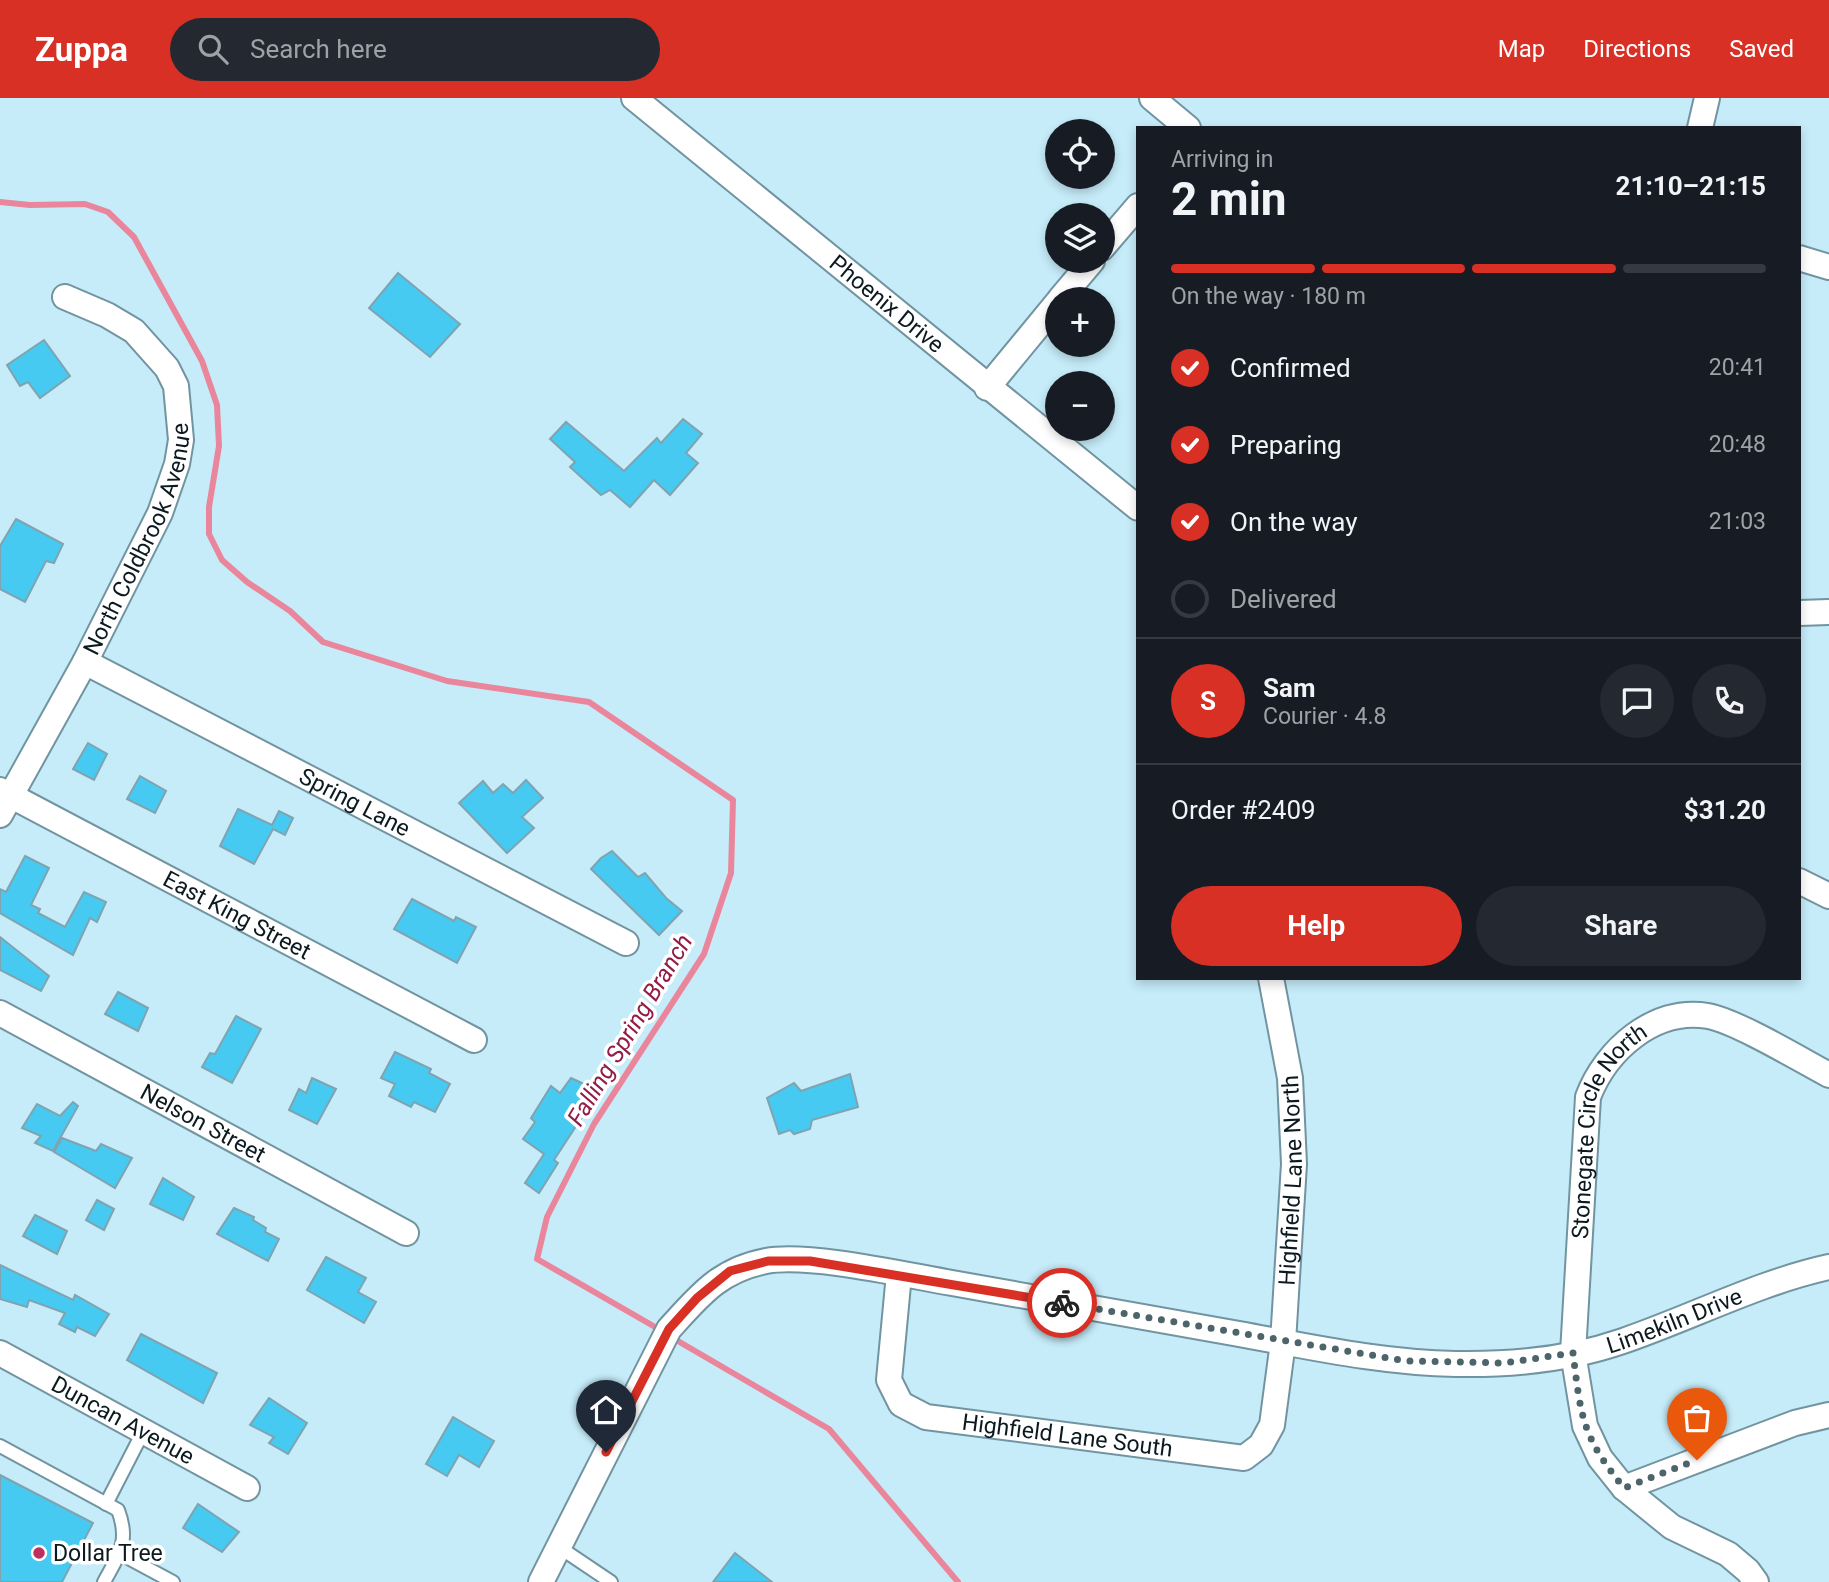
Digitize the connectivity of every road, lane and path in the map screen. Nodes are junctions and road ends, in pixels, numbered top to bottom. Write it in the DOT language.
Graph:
graph roads {
  1 [pos="634,98"];
  2 [pos="1152,98"];
  3 [pos="1707,98"];
  4 [pos="1186,126"];
  5 [pos="1700,126"];
  6 [pos="1136,208"];
  7 [pos="1115,233"];
  8 [pos="1801,259"];
  9 [pos="1829,267"];
  10 [pos="1082,273"];
  11 [pos="1071,287"];
  12 [pos="65,297"];
  13 [pos="1045,318"];
  14 [pos="987,388"];
  15 [pos="1136,506"];
  16 [pos="1829,612"];
  17 [pos="1801,613"];
  18 [pos="85,663"];
  19 [pos="3,800"];
  20 [pos="1801,882"];
  21 [pos="1829,897"];
  22 [pos="626,943"];
  23 [pos="1271,980"];
  24 [pos="0,1013"];
  25 [pos="474,1040"];
  26 [pos="1829,1075"];
  27 [pos="406,1233"];
  28 [pos="1829,1267"];
  29 [pos="899,1274"];
  30 [pos="1283,1342"];
  31 [pos="0,1353"];
  32 [pos="1573,1353"];
  33 [pos="1829,1415"];
  34 [pos="143,1432"];
  35 [pos="0,1446"];
  36 [pos="247,1488"];
  37 [pos="1624,1488"];
  38 [pos="106,1504"];
  39 [pos="559,1547"];
  40 [pos="119,1553"];
  41 [pos="104,1582"];
  42 [pos="173,1582"];
  43 [pos="541,1582"];
  44 [pos="611,1582"];
  45 [pos="1756,1582"];
  1 -- 14 [label="street, Phoenix Drive"];
  2 -- 4 [label="street"];
  3 -- 5 [label="street"];
  6 -- 7 [label="street"];
  8 -- 9 [label="street"];
  10 -- 11 [label="street"];
  12 -- 18 [label="street, North Coldbrook Avenue"];
  13 -- 14 [label="street"];
  14 -- 15 [label="street, Phoenix Drive"];
  16 -- 17 [label="street"];
  18 -- 19 [label="street, North Coldbrook Avenue"];
  18 -- 22 [label="street, Spring Lane"];
  19 -- 25 [label="street, East King Street"];
  20 -- 21 [label="street"];
  23 -- 30 [label="street, Highfield Lane North"];
  24 -- 27 [label="street, Nelson Street"];
  26 -- 32 [label="street, Stonegate Circle North"];
  28 -- 32 [label="street, Limekiln Drive"];
  29 -- 30 [label="street, Limekiln Drive"];
  29 -- 30 [label="street, Highfield Lane South"];
  29 -- 39 [label="street, Limekiln Drive"];
  30 -- 32 [label="street, Limekiln Drive"];
  31 -- 34 [label="street, Duncan Avenue"];
  32 -- 37 [label="street, Stonegate Circle North"];
  33 -- 37 [label="street"];
  34 -- 36 [label="street, Duncan Avenue"];
  34 -- 38 [label="lane"];
  35 -- 38 [label="lane"];
  37 -- 45 [label="street, Stonegate Circle North"];
  38 -- 40 [label="lane"];
  39 -- 43 [label="street"];
  39 -- 44 [label="lane"];
  40 -- 41 [label="lane"];
  40 -- 42 [label="lane"];
}
